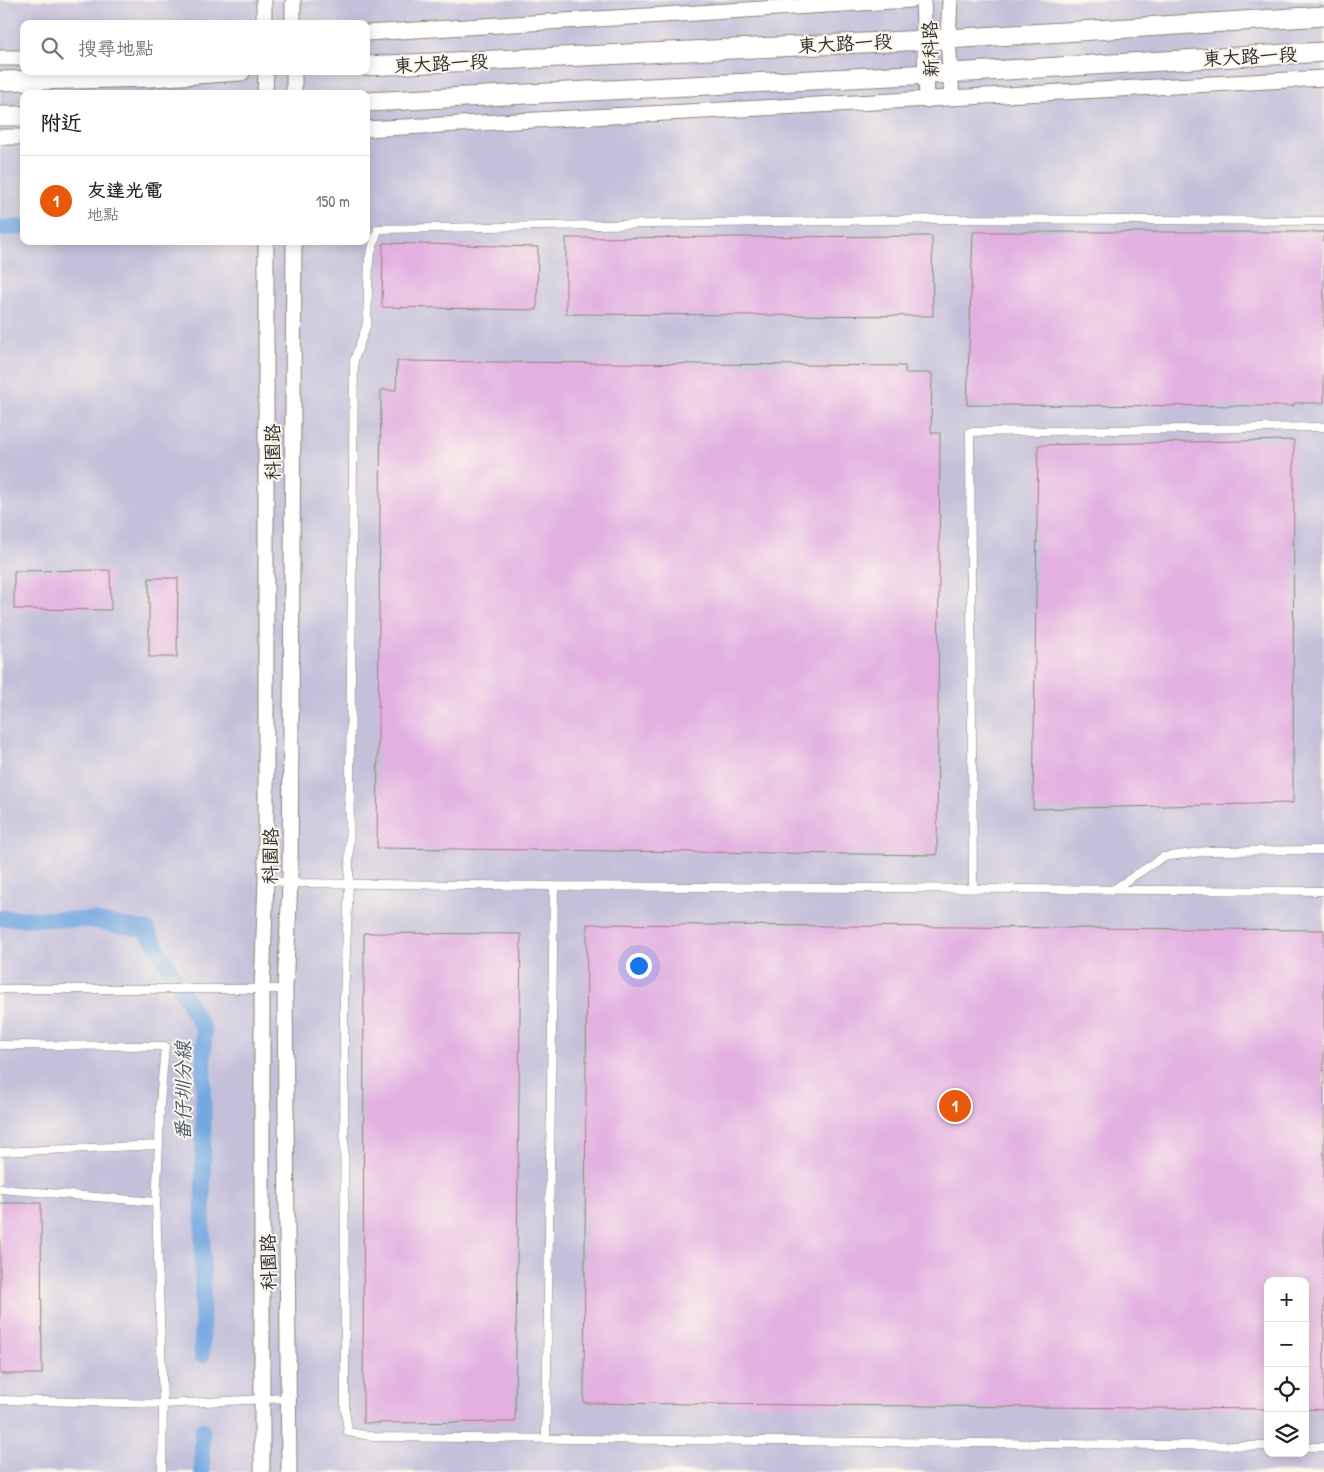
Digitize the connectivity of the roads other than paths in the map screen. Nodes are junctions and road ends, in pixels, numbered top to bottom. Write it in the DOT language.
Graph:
graph roads {
  1 [pos="264,0"];
  2 [pos="293,0"];
  3 [pos="910,0"];
  4 [pos="923,0"];
  5 [pos="950,0"];
  6 [pos="1324,16"];
  7 [pos="264,20"];
  8 [pos="293,20"];
  9 [pos="370,33"];
  10 [pos="924,39"];
  11 [pos="948,39"];
  12 [pos="1324,52"];
  13 [pos="0,58"];
  14 [pos="20,58"];
  15 [pos="370,66"];
  16 [pos="952,73"];
  17 [pos="926,74"];
  18 [pos="181,75"];
  19 [pos="266,75"];
  20 [pos="294,75"];
  21 [pos="1324,78"];
  22 [pos="0,81"];
  23 [pos="266,90"];
  24 [pos="294,90"];
  25 [pos="952,98"];
  26 [pos="927,100"];
  27 [pos="370,102"];
  28 [pos="0,116"];
  29 [pos="20,116"];
  30 [pos="370,129"];
  31 [pos="20,137"];
  32 [pos="0,138"];
  33 [pos="1324,221"];
  34 [pos="266,245"];
  35 [pos="294,245"];
  36 [pos="1324,427"];
  37 [pos="1324,850"];
  38 [pos="266,880"];
  39 [pos="290,883"];
  40 [pos="349,883"];
  41 [pos="554,886"];
  42 [pos="972,889"];
  43 [pos="1114,890"];
  44 [pos="1324,891"];
  45 [pos="0,989"];
  46 [pos="262,989"];
  47 [pos="285,989"];
  48 [pos="0,1045"];
  49 [pos="159,1145"];
  50 [pos="0,1152"];
  51 [pos="0,1189"];
  52 [pos="156,1202"];
  53 [pos="290,1398"];
  54 [pos="0,1400"];
  55 [pos="262,1401"];
  56 [pos="163,1404"];
  57 [pos="546,1437"];
  58 [pos="1264,1446"];
  59 [pos="1309,1447"];
  60 [pos="1324,1447"];
  61 [pos="162,1472"];
  62 [pos="262,1472"];
  63 [pos="289,1472"];
  1 -- 7 [label="street"];
  2 -- 8 [label="street"];
  3 -- 9 [label="street"];
  4 -- 10 [label="street, 新科路"];
  5 -- 11 [label="street, 新科路"];
  6 -- 11 [label="street, 東大路一段"];
  10 -- 11 [label="street, 東大路一段"];
  10 -- 15 [label="street, 東大路一段"];
  10 -- 17 [label="street, 新科路"];
  11 -- 16 [label="street, 新科路"];
  12 -- 16 [label="street, 東大路一段"];
  13 -- 14 [label="street"];
  16 -- 17 [label="street, 東大路一段"];
  16 -- 25 [label="street, 新科路"];
  17 -- 26 [label="street, 新科路"];
  17 -- 27 [label="street, 東大路一段"];
  18 -- 22 [label="street"];
  19 -- 23 [label="street"];
  20 -- 24 [label="street"];
  21 -- 25 [label="street"];
  25 -- 26 [label="street"];
  26 -- 30 [label="street"];
  28 -- 29 [label="street"];
  31 -- 32 [label="street"];
  33 -- 40 [label="lane"];
  34 -- 38 [label="street, 科園路"];
  35 -- 39 [label="street, 科園路"];
  36 -- 42 [label="lane"];
  37 -- 43 [label="lane"];
  38 -- 39 [label="lane"];
  38 -- 46 [label="street, 科園路"];
  39 -- 40 [label="lane"];
  39 -- 47 [label="street, 科園路"];
  40 -- 41 [label="lane"];
  40 -- 57 [label="lane"];
  41 -- 42 [label="lane"];
  41 -- 57 [label="lane"];
  42 -- 43 [label="lane"];
  43 -- 44 [label="lane"];
  45 -- 46 [label="lane"];
  46 -- 47 [label="lane"];
  46 -- 55 [label="street, 科園路"];
  47 -- 53 [label="street, 科園路"];
  48 -- 49 [label="lane"];
  49 -- 50 [label="lane"];
  49 -- 52 [label="lane"];
  51 -- 52 [label="lane"];
  52 -- 56 [label="lane"];
  53 -- 55 [label="lane"];
  53 -- 63 [label="street, 科園路"];
  54 -- 56 [label="lane"];
  55 -- 56 [label="lane"];
  55 -- 62 [label="street, 科園路"];
  56 -- 61 [label="lane"];
  57 -- 58 [label="lane"];
  59 -- 60 [label="lane"];
}
